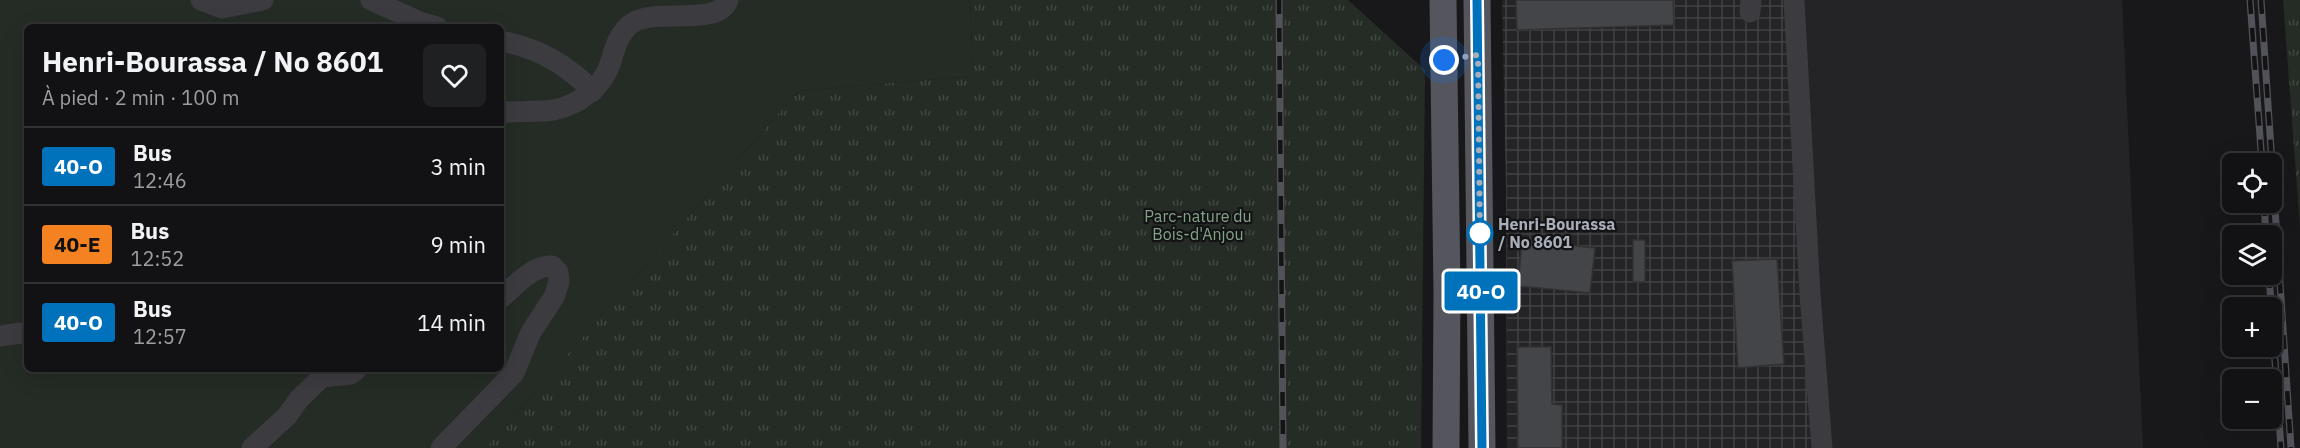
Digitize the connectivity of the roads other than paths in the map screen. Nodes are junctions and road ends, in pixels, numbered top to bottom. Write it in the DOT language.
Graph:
graph roads {
  1 [pos="201,0"];
  2 [pos="263,0"];
  3 [pos="371,0"];
  4 [pos="728,0"];
  5 [pos="1443,0"];
  6 [pos="1477,0"];
  7 [pos="1794,0"];
  8 [pos="427,24"];
  9 [pos="504,42"];
  10 [pos="1478,55"];
  11 [pos="1444,60"];
  12 [pos="593,91"];
  13 [pos="504,113"];
  14 [pos="504,295"];
  15 [pos="24,334"];
  16 [pos="0,336"];
  17 [pos="353,372"];
  18 [pos="252,448"];
  19 [pos="441,448"];
  20 [pos="1446,448"];
  21 [pos="1482,448"];
  22 [pos="1822,448"];
  1 -- 2 [label="lane"];
  3 -- 8 [label="lane"];
  4 -- 12 [label="lane"];
  5 -- 11 [label="main road"];
  6 -- 10 [label="main road"];
  7 -- 22 [label="lane"];
  9 -- 12 [label="lane"];
  10 -- 11 [label="lane"];
  10 -- 21 [label="main road"];
  11 -- 20 [label="main road"];
  12 -- 13 [label="lane"];
  14 -- 19 [label="lane"];
  15 -- 16 [label="lane"];
  17 -- 18 [label="lane"];
}
